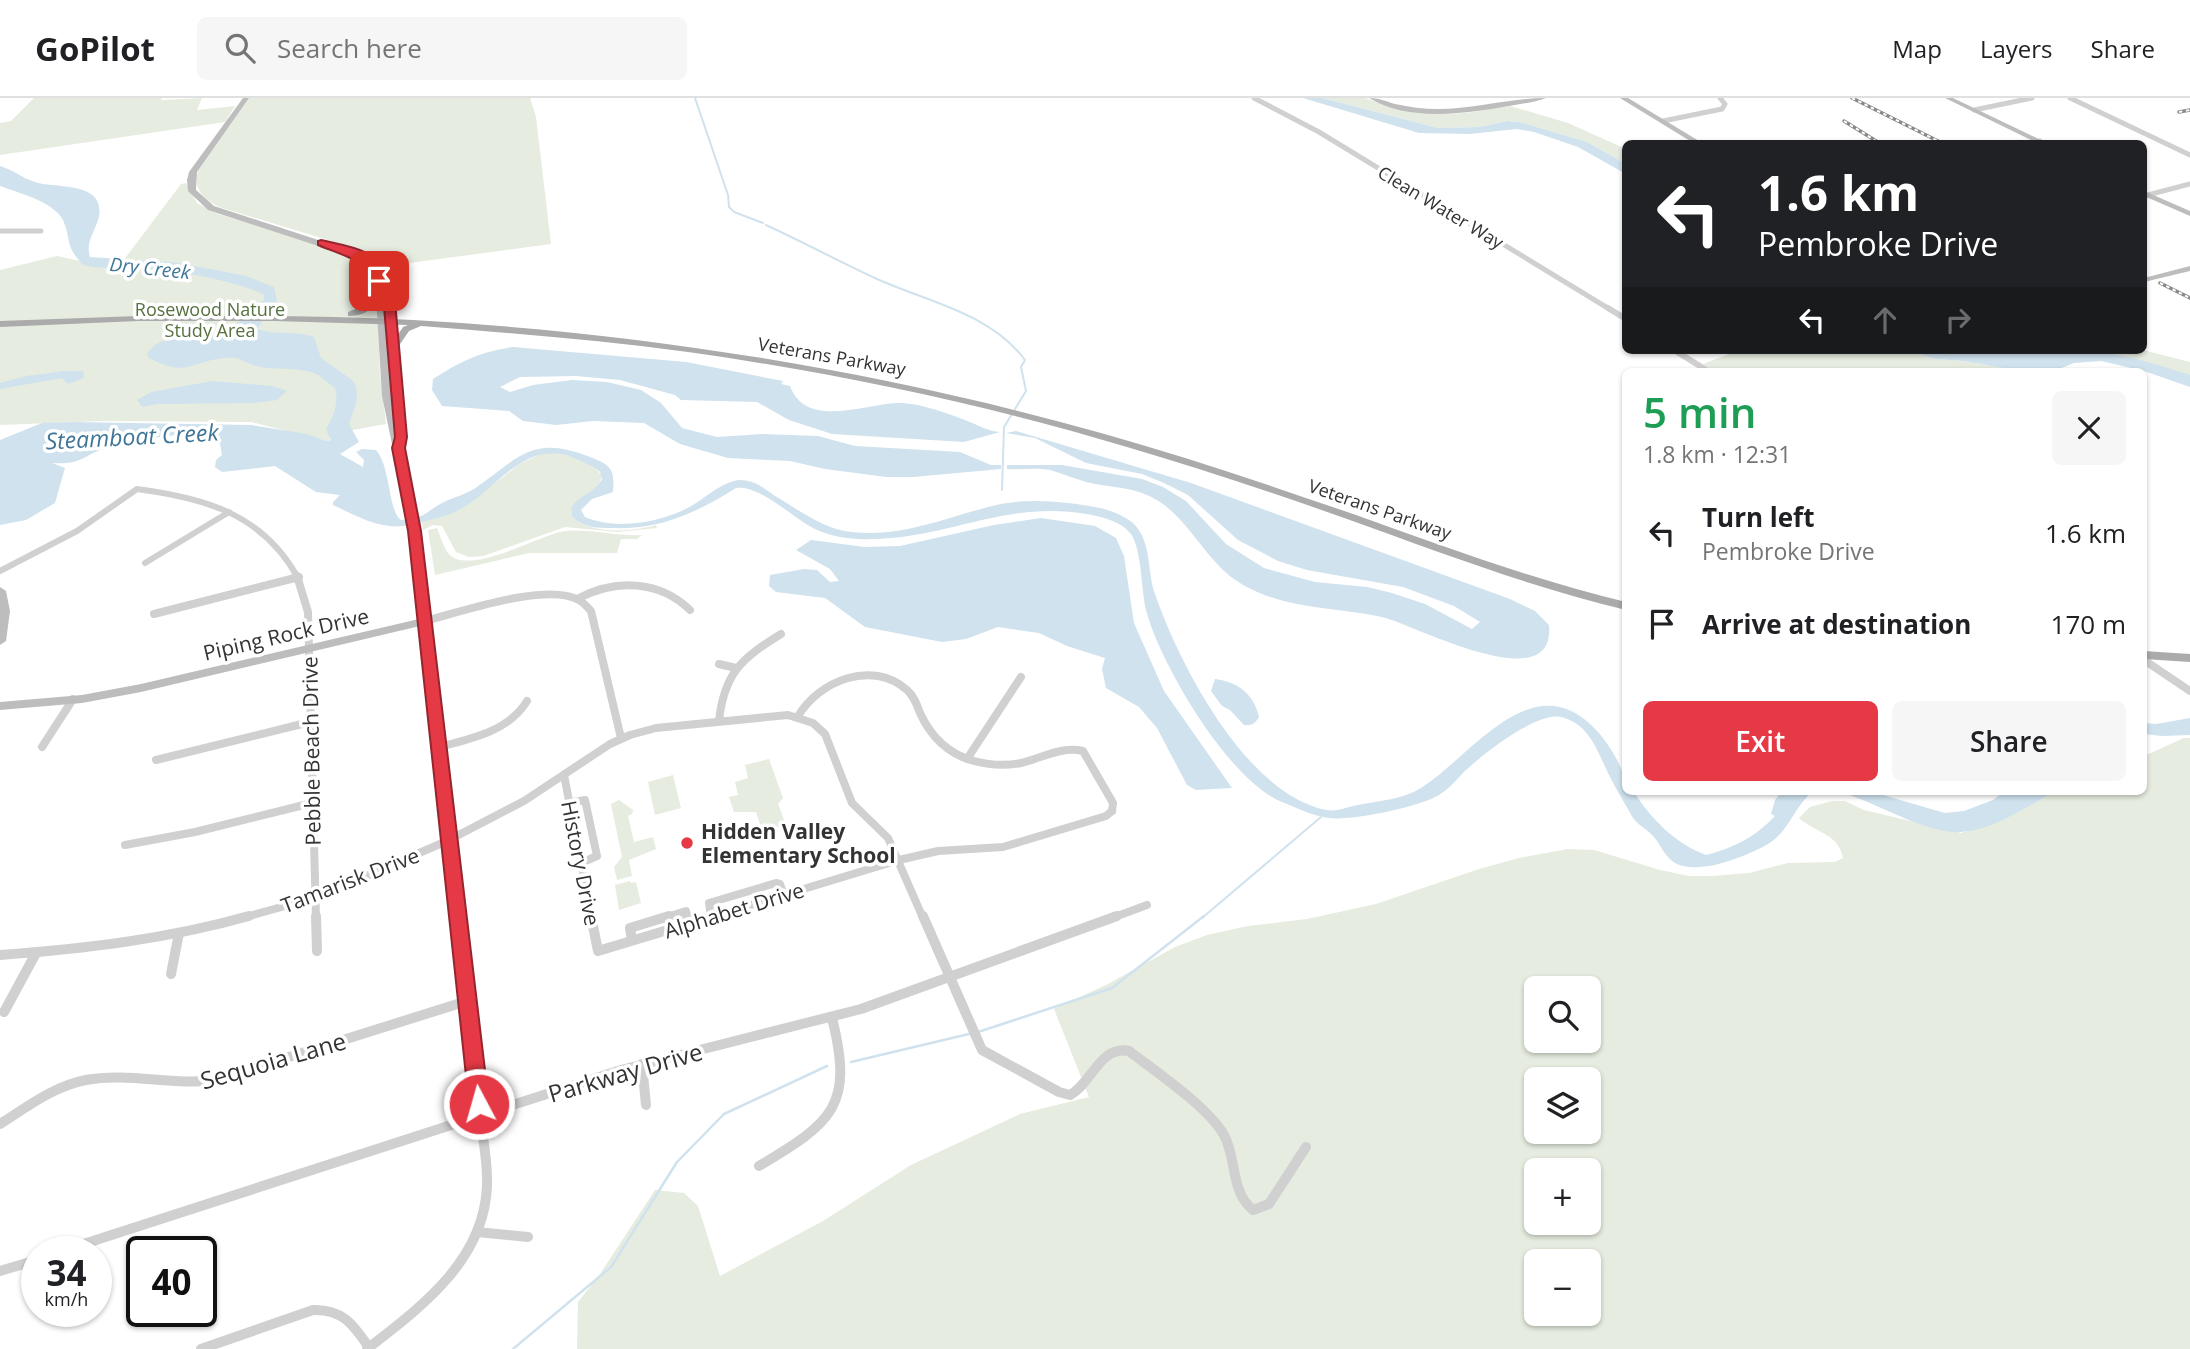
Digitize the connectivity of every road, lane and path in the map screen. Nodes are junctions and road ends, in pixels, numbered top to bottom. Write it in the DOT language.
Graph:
graph roads {
  1 [pos="246,98"];
  2 [pos="1254,98"];
  3 [pos="1372,98"];
  4 [pos="1544,98"];
  5 [pos="1623,98"];
  6 [pos="1720,98"];
  7 [pos="1948,98"];
  8 [pos="2032,98"];
  9 [pos="2070,98"];
  10 [pos="1974,110"];
  11 [pos="1663,121"];
  12 [pos="1694,140"];
  13 [pos="2039,140"];
  14 [pos="2190,155"];
  15 [pos="2190,184"];
  16 [pos="2147,194"];
  17 [pos="2147,195"];
  18 [pos="2190,214"];
  19 [pos="0,231"];
  20 [pos="41,231"];
  21 [pos="321,243"];
  22 [pos="2190,268"];
  23 [pos="2147,279"];
  24 [pos="380,290"];
  25 [pos="351,314"];
  26 [pos="242,315"];
  27 [pos="286,316"];
  28 [pos="1622,318"];
  29 [pos="0,319"];
  30 [pos="386,319"];
  31 [pos="0,324"];
  32 [pos="424,324"];
  33 [pos="393,348"];
  34 [pos="1680,354"];
  35 [pos="1703,368"];
  36 [pos="1003,406"];
  37 [pos="1033,414"];
  38 [pos="398,448"];
  39 [pos="229,512"];
  40 [pos="145,563"];
  41 [pos="0,571"];
  42 [pos="299,577"];
  43 [pos="0,591"];
  44 [pos="1622,597"];
  45 [pos="579,598"];
  46 [pos="1622,605"];
  47 [pos="690,610"];
  48 [pos="154,614"];
  49 [pos="425,621"];
  50 [pos="781,634"];
  51 [pos="0,641"];
  52 [pos="309,648"];
  53 [pos="2190,652"];
  54 [pos="2150,654"];
  55 [pos="2190,658"];
  56 [pos="719,664"];
  57 [pos="736,668"];
  58 [pos="1021,677"];
  59 [pos="2190,691"];
  60 [pos="73,699"];
  61 [pos="527,701"];
  62 [pos="0,706"];
  63 [pos="797,716"];
  64 [pos="719,721"];
  65 [pos="310,722"];
  66 [pos="621,738"];
  67 [pos="42,747"];
  68 [pos="439,747"];
  69 [pos="967,759"];
  70 [pos="156,760"];
  71 [pos="564,775"];
  72 [pos="312,803"];
  73 [pos="569,803"];
  74 [pos="449,840"];
  75 [pos="125,845"];
  76 [pos="899,860"];
  77 [pos="581,863"];
  78 [pos="314,897"];
  79 [pos="1147,905"];
  80 [pos="179,933"];
  81 [pos="632,940"];
  82 [pos="317,951"];
  83 [pos="36,953"];
  84 [pos="0,955"];
  85 [pos="171,974"];
  86 [pos="950,977"];
  87 [pos="467,1001"];
  88 [pos="4,1012"];
  89 [pos="832,1018"];
  90 [pos="642,1064"];
  91 [pos="646,1105"];
  92 [pos="480,1116"];
  93 [pos="0,1124"];
  94 [pos="1307,1147"];
  95 [pos="759,1166"];
  96 [pos="477,1232"];
  97 [pos="108,1236"];
  98 [pos="528,1237"];
  99 [pos="21,1264"];
  100 [pos="0,1271"];
  101 [pos="201,1349"];
  102 [pos="368,1349"];
  1 -- 21 [label="street"];
  2 -- 28 [label="street, Clean Water Way"];
  3 -- 4 [label="street"];
  5 -- 11 [label="street"];
  6 -- 11 [label="street"];
  7 -- 10 [label="street"];
  8 -- 10 [label="street"];
  9 -- 14 [label="street"];
  10 -- 13 [label="street"];
  11 -- 12 [label="street"];
  15 -- 16 [label="street"];
  17 -- 18 [label="street"];
  19 -- 20 [label="street"];
  21 -- 24 [label="street"];
  21 -- 30 [label="street"];
  22 -- 23 [label="street"];
  24 -- 25 [label="main road"];
  24 -- 30 [label="street"];
  25 -- 27 [label="main road, Veterans Parkway"];
  25 -- 30 [label="main road, Veterans Parkway"];
  26 -- 27 [label="main road, Veterans Parkway"];
  26 -- 29 [label="main road, Veterans Parkway"];
  26 -- 31 [label="main road, Veterans Parkway"];
  27 -- 30 [label="main road, Veterans Parkway"];
  30 -- 32 [label="main road, Veterans Parkway"];
  30 -- 33 [label="street"];
  30 -- 36 [label="main road, Veterans Parkway"];
  30 -- 38 [label="street"];
  32 -- 33 [label="main road"];
  32 -- 36 [label="main road, Veterans Parkway"];
  33 -- 38 [label="street"];
  34 -- 35 [label="street"];
  36 -- 37 [label="main road, Veterans Parkway"];
  37 -- 44 [label="main road, Veterans Parkway"];
  37 -- 46 [label="main road, Veterans Parkway"];
  38 -- 49 [label="street"];
  39 -- 40 [label="street"];
  39 -- 41 [label="street, Pebble Beach Drive"];
  39 -- 42 [label="street, Pebble Beach Drive"];
  42 -- 48 [label="street"];
  42 -- 52 [label="street, Pebble Beach Drive"];
  43 -- 51 [label="street"];
  45 -- 47 [label="street"];
  45 -- 49 [label="street, Piping Rock Drive"];
  45 -- 66 [label="street"];
  49 -- 52 [label="street, Piping Rock Drive"];
  49 -- 68 [label="street"];
  50 -- 57 [label="street"];
  52 -- 60 [label="street, Piping Rock Drive"];
  52 -- 65 [label="street, Pebble Beach Drive"];
  53 -- 54 [label="main road"];
  54 -- 55 [label="main road"];
  54 -- 59 [label="street"];
  56 -- 57 [label="street"];
  57 -- 64 [label="street"];
  58 -- 69 [label="street"];
  60 -- 62 [label="street, Piping Rock Drive"];
  60 -- 67 [label="street"];
  61 -- 68 [label="street"];
  63 -- 64 [label="street, Tamarisk Drive"];
  63 -- 69 [label="street"];
  63 -- 76 [label="street"];
  64 -- 66 [label="street, Tamarisk Drive"];
  65 -- 70 [label="street"];
  65 -- 72 [label="street, Pebble Beach Drive"];
  66 -- 71 [label="street, Tamarisk Drive"];
  68 -- 74 [label="street"];
  69 -- 76 [label="street, Alphabet Drive"];
  71 -- 73 [label="street, History Drive"];
  71 -- 74 [label="street, Tamarisk Drive"];
  72 -- 75 [label="street"];
  72 -- 78 [label="street, Pebble Beach Drive"];
  73 -- 77 [label="street, History Drive"];
  73 -- 77 [label="street"];
  74 -- 78 [label="street, Tamarisk Drive"];
  74 -- 87 [label="street"];
  76 -- 81 [label="street, Alphabet Drive"];
  76 -- 86 [label="street"];
  77 -- 81 [label="street, History Drive"];
  78 -- 80 [label="street, Tamarisk Drive"];
  78 -- 82 [label="street, Pebble Beach Drive"];
  79 -- 86 [label="street, Parkway Drive"];
  80 -- 83 [label="street, Tamarisk Drive"];
  80 -- 85 [label="street"];
  83 -- 84 [label="street, Tamarisk Drive"];
  83 -- 88 [label="street"];
  86 -- 89 [label="street, Parkway Drive"];
  86 -- 94 [label="street"];
  87 -- 92 [label="street"];
  87 -- 93 [label="street, Sequoia Lane"];
  89 -- 90 [label="street, Parkway Drive"];
  89 -- 95 [label="street"];
  90 -- 91 [label="street"];
  90 -- 92 [label="street, Parkway Drive"];
  92 -- 96 [label="street"];
  92 -- 97 [label="street, Parkway Drive"];
  96 -- 98 [label="street"];
  96 -- 102 [label="street"];
  99 -- 100 [label="street"];
  101 -- 102 [label="street"];
}
